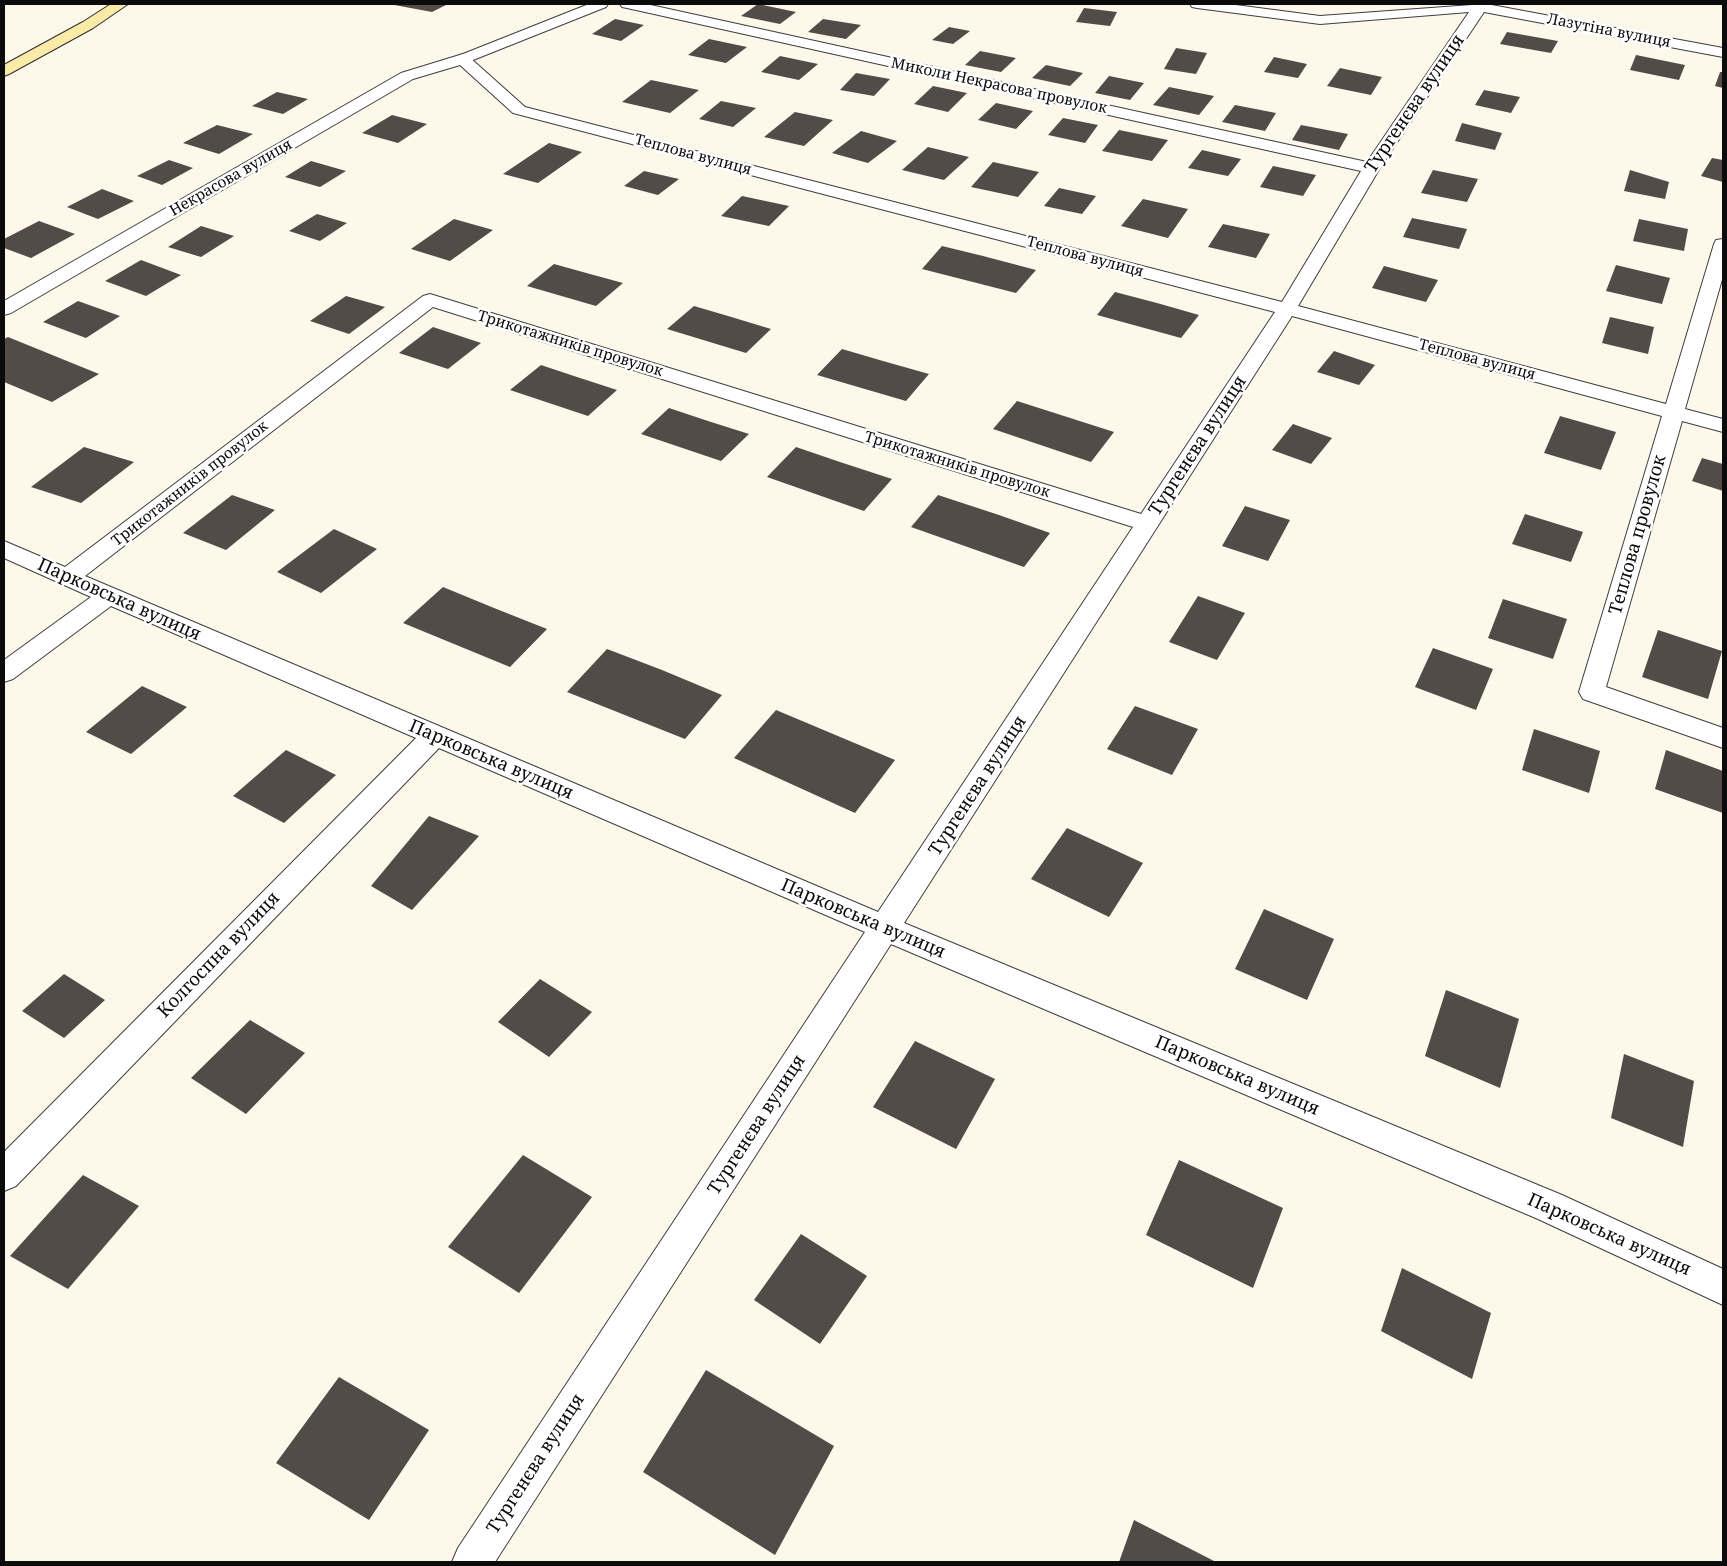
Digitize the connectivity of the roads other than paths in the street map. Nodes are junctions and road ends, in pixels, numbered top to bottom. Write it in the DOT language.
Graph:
graph roads {
  1 [pos="121,4"];
  2 [pos="601,4"];
  3 [pos="627,4"];
  4 [pos="1196,4"];
  5 [pos="1480,7"];
  6 [pos="1723,52"];
  7 [pos="464,59"];
  8 [pos="4,71"];
  9 [pos="1371,168"];
  10 [pos="1723,244"];
  11 [pos="4,309"];
  12 [pos="1287,310"];
  13 [pos="1674,412"];
  14 [pos="1723,426"];
  15 [pos="1147,524"];
  16 [pos="4,549"];
  17 [pos="67,578"];
  18 [pos="109,596"];
  19 [pos="4,673"];
  20 [pos="435,736"];
  21 [pos="1723,738"];
  22 [pos="885,928"];
  23 [pos="4,1175"];
  24 [pos="1723,1287"];
  25 [pos="472,1562"];
  1 -- 8 [label="main road"];
  2 -- 7 [label="street, Некрасова вулиця"];
  3 -- 9 [label="street, Миколи Некрасова провулок"];
  4 -- 5 [label="street, Лазутіна вулиця"];
  5 -- 6 [label="street, Лазутіна вулиця"];
  5 -- 9 [label="street, Тургенєва вулиця"];
  7 -- 11 [label="street, Некрасова вулиця"];
  7 -- 12 [label="street, Теплова вулиця"];
  9 -- 12 [label="street, Тургенєва вулиця"];
  10 -- 13 [label="street, Теплова провулок"];
  12 -- 13 [label="street, Теплова вулиця"];
  12 -- 15 [label="street, Тургенєва вулиця"];
  13 -- 14 [label="street, Теплова вулиця"];
  13 -- 21 [label="street, Теплова провулок"];
  15 -- 17 [label="street, Трикотажників провулок"];
  15 -- 22 [label="street, Тургенєва вулиця"];
  16 -- 17 [label="street, Парковська вулиця"];
  17 -- 18 [label="street, Парковська вулиця"];
  18 -- 19 [label="street"];
  18 -- 20 [label="street, Парковська вулиця"];
  20 -- 22 [label="street, Парковська вулиця"];
  20 -- 23 [label="street, Колгоспна вулиця"];
  22 -- 24 [label="street, Парковська вулиця"];
  22 -- 25 [label="street, Тургенєва вулиця"];
}
